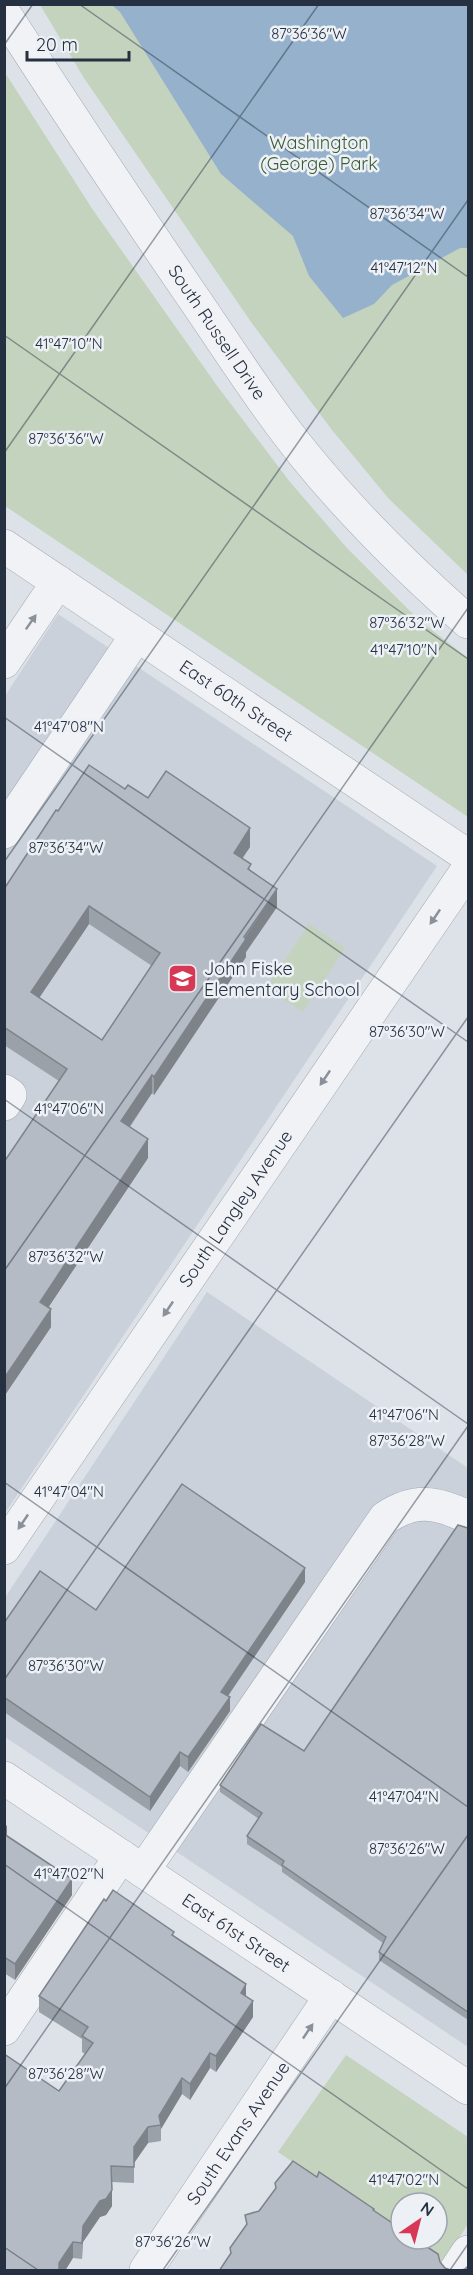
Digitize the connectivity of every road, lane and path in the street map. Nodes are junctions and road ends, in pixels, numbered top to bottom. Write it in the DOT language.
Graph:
graph roads {
  1 [pos="4,13"];
  2 [pos="4,546"];
  3 [pos="58,582"];
  4 [pos="468,622"];
  5 [pos="137,635"];
  6 [pos="4,662"];
  7 [pos="4,832"];
  8 [pos="468,856"];
  9 [pos="468,869"];
  10 [pos="4,1091"];
  11 [pos="4,1104"];
  12 [pos="468,1517"];
  13 [pos="4,1548"];
  14 [pos="4,1778"];
  15 [pos="132,1863"];
  16 [pos="331,1996"];
  17 [pos="4,2029"];
  18 [pos="468,2088"];
  19 [pos="468,2252"];
  20 [pos="146,2271"];
  21 [pos="456,2271"];
  1 -- 4 [label="street, South Russell Drive"];
  2 -- 3 [label="street, East 60th Street"];
  3 -- 5 [label="street, East 60th Street"];
  6 -- 3 [label="street, one-way"];
  5 -- 7 [label="street"];
  5 -- 8 [label="street, East 60th Street"];
  9 -- 13 [label="street, South Langley Avenue, one-way"];
  10 -- 11 [label="street"];
  12 -- 15 [label="street"];
  14 -- 15 [label="street, East 61st Street"];
  15 -- 16 [label="street, East 61st Street"];
  15 -- 17 [label="street"];
  16 -- 18 [label="street, East 61st Street"];
  20 -- 16 [label="street, South Evans Avenue, one-way"];
  19 -- 21 [label="street"];
}
